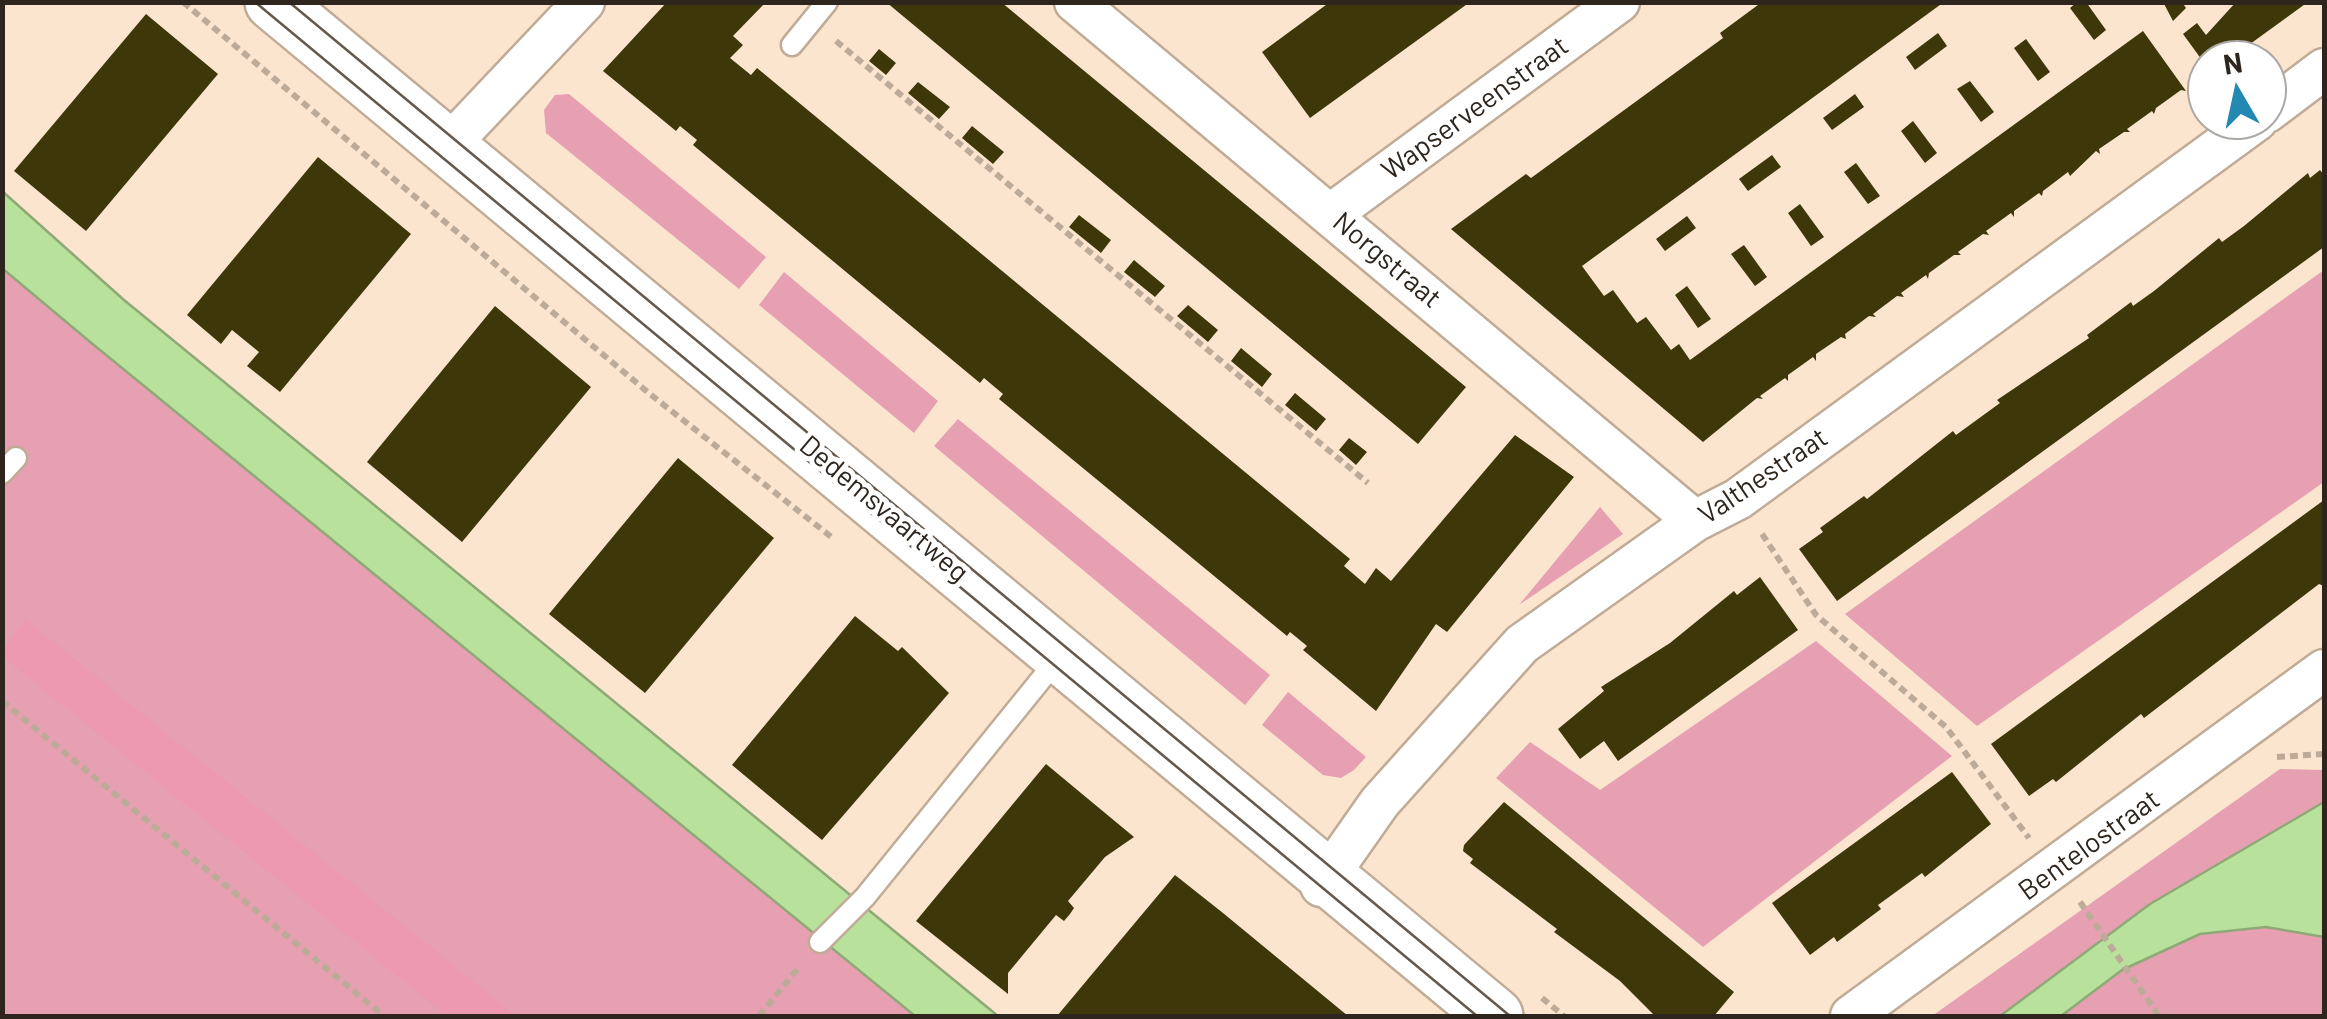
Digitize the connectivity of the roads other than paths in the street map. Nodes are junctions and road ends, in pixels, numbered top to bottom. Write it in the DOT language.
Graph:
graph roads {
  1 [pos="273,2"];
  2 [pos="584,2"];
  3 [pos="827,2"];
  4 [pos="1075,2"];
  5 [pos="1619,2"];
  6 [pos="792,46"];
  7 [pos="2324,69"];
  8 [pos="2287,97"];
  9 [pos="2230,140"];
  10 [pos="445,149"];
  11 [pos="1331,214"];
  12 [pos="1695,521"];
  13 [pos="1060,656"];
  14 [pos="2324,670"];
  15 [pos="1324,882"];
  16 [pos="820,942"];
  17 [pos="1495,1016"];
  18 [pos="1851,1016"];
  1 -- 10 [label="street, Dedemsvaartweg"];
  2 -- 10 [label="street"];
  3 -- 6 [label="lane"];
  4 -- 11 [label="street, Norgstraat"];
  5 -- 11 [label="street, Wapserveenstraat"];
  7 -- 8 [label="street"];
  9 -- 12 [label="street, Valthestraat"];
  10 -- 13 [label="street, Dedemsvaartweg"];
  11 -- 12 [label="street, Norgstraat"];
  12 -- 15 [label="street, Valthestraat"];
  13 -- 15 [label="street, Dedemsvaartweg"];
  13 -- 16 [label="lane"];
  14 -- 18 [label="street, Bentelostraat"];
  15 -- 17 [label="street, Dedemsvaartweg"];
}
